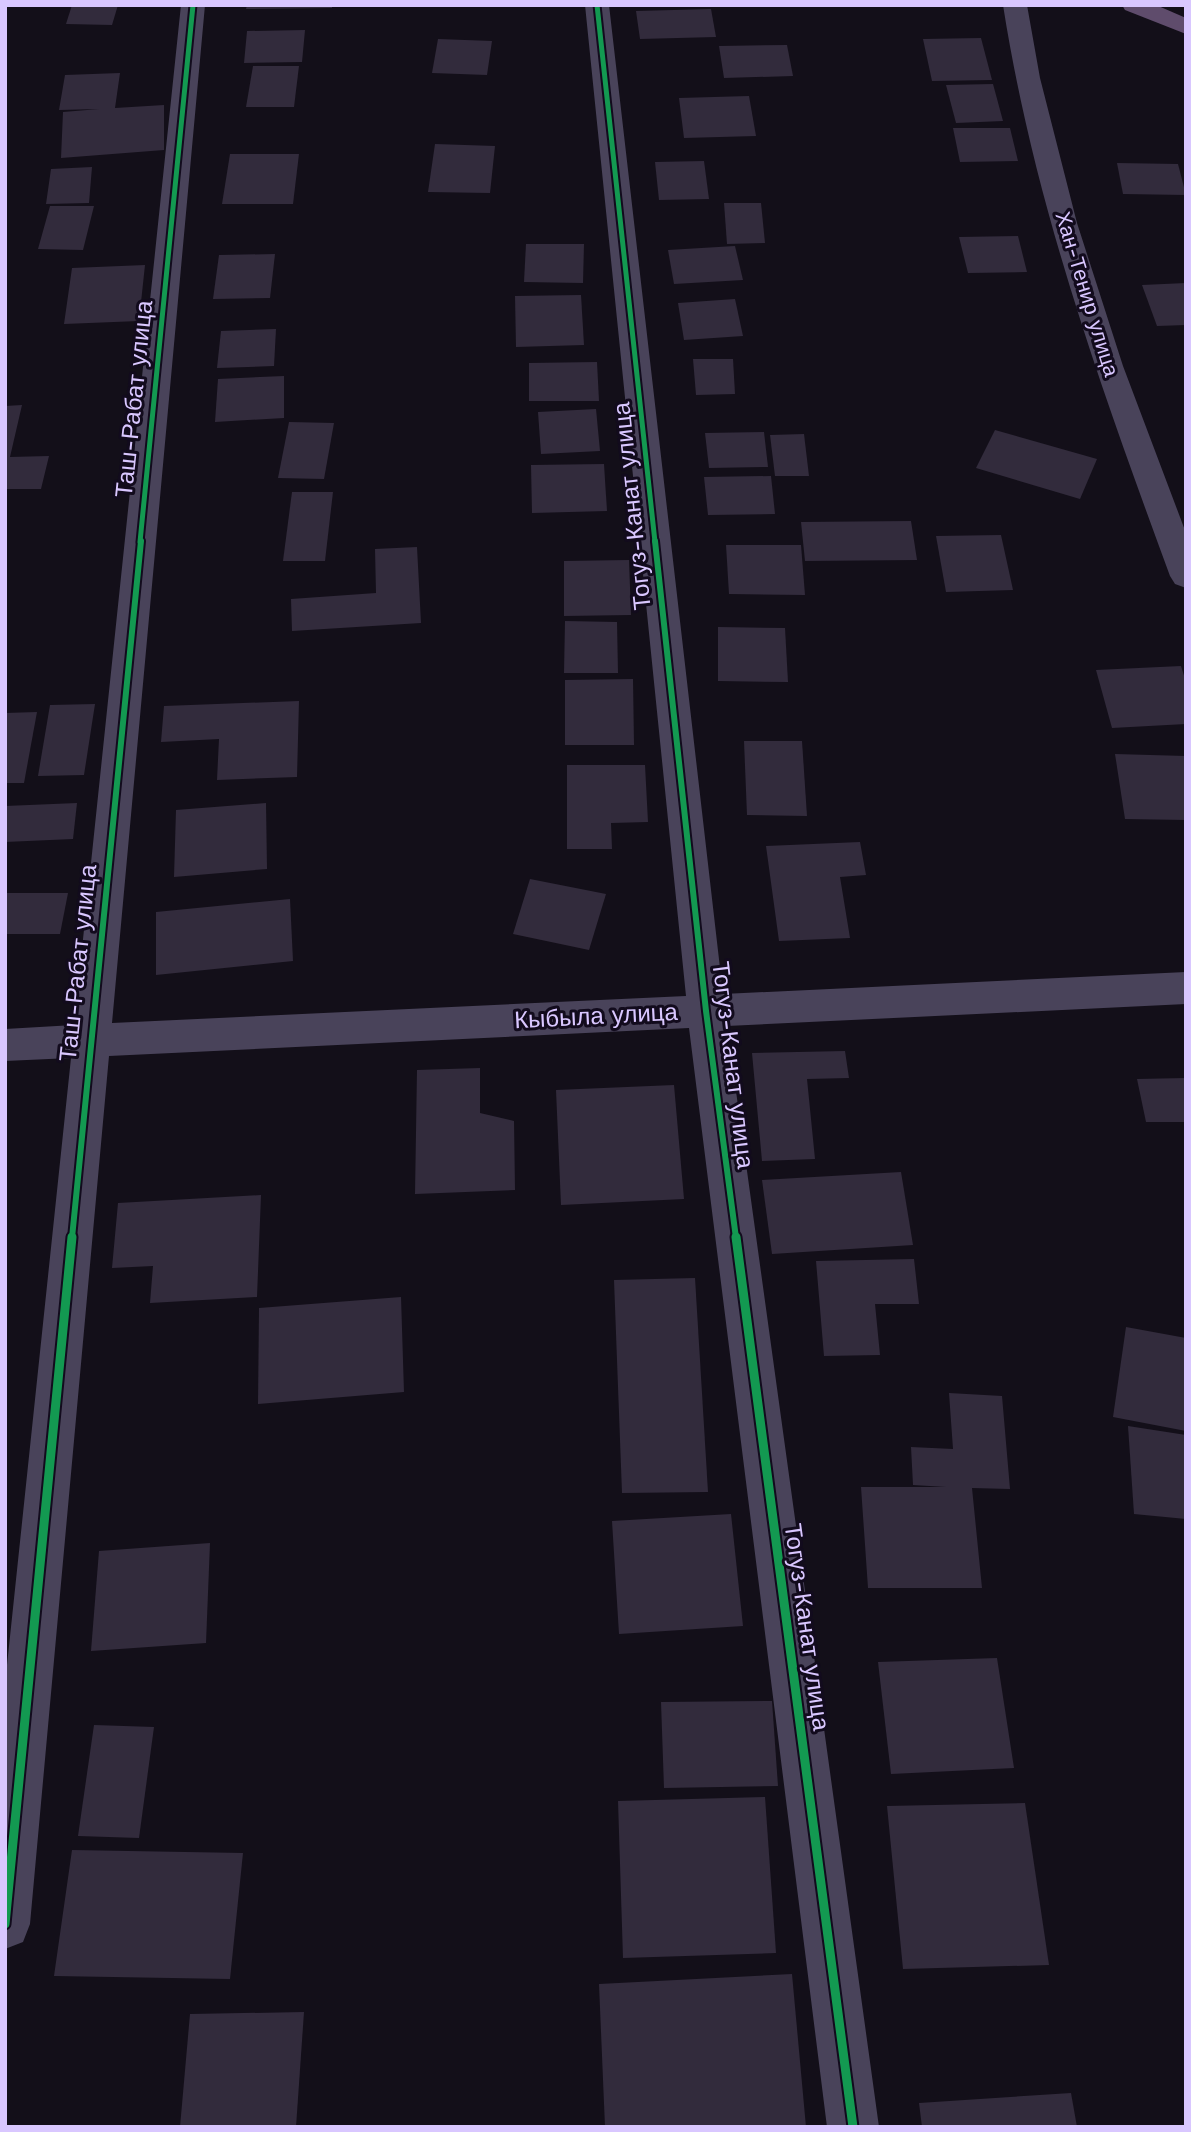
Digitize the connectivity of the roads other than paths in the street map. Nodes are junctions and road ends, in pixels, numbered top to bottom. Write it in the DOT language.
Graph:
graph roads {
  1 [pos="193,5"];
  2 [pos="597,5"];
  3 [pos="1015,5"];
  4 [pos="1135,5"];
  5 [pos="1186,27"];
  6 [pos="1186,576"];
  7 [pos="1186,988"];
  8 [pos="706,1011"];
  9 [pos="90,1041"];
  10 [pos="5,1045"];
  11 [pos="5,1924"];
  12 [pos="853,2127"];
  1 -- 9 [label="street, Таш-Рабат улица"];
  2 -- 8 [label="street, Тогуз-Канат улица"];
  3 -- 6 [label="street, Хан-Тенир улица"];
  4 -- 5 [label="main road"];
  7 -- 8 [label="street, Кыбыла улица"];
  8 -- 9 [label="street, Кыбыла улица"];
  8 -- 12 [label="street, Тогуз-Канат улица"];
  9 -- 10 [label="street, Кыбыла улица"];
  9 -- 11 [label="street, Таш-Рабат улица"];
}
